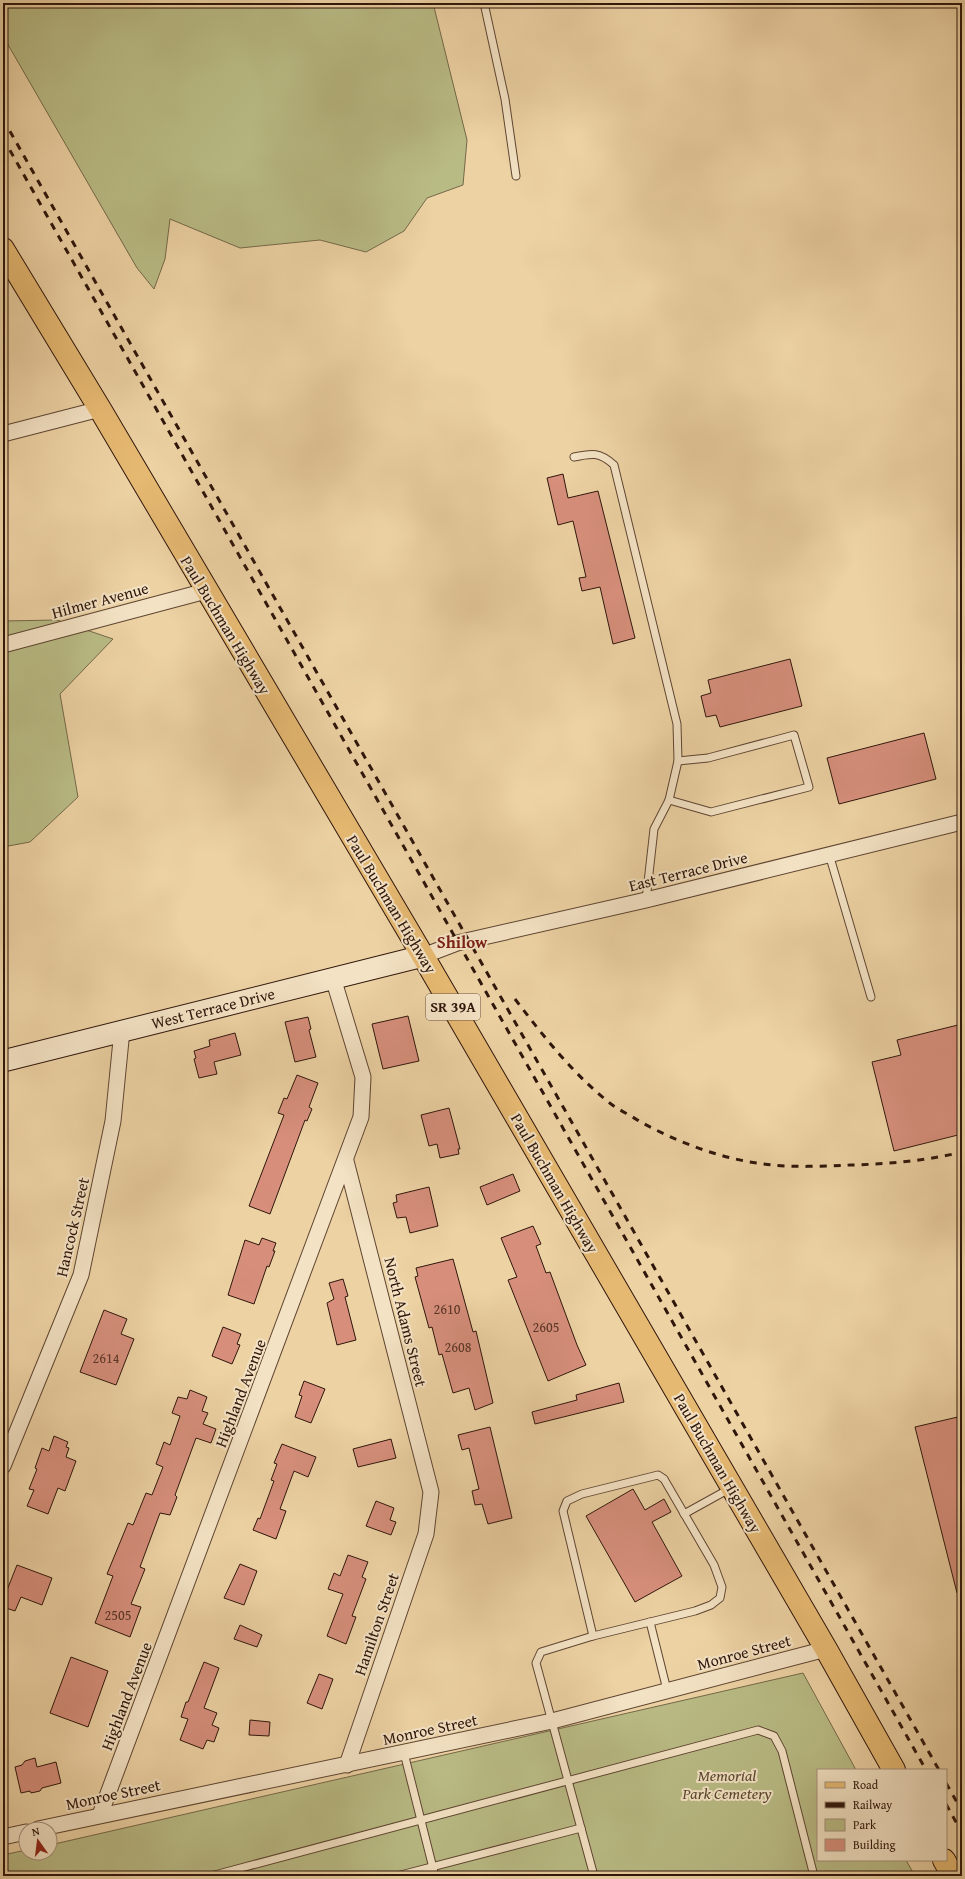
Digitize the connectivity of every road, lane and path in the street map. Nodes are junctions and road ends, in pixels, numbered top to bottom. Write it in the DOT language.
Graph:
graph roads {
  1 [pos="484,3"];
  2 [pos="516,176"];
  3 [pos="3,249"];
  4 [pos="100,409"];
  5 [pos="3,434"];
  6 [pos="574,458"];
  7 [pos="206,591"];
  8 [pos="3,645"];
  9 [pos="678,761"];
  10 [pos="669,800"];
  11 [pos="962,822"];
  12 [pos="829,854"];
  13 [pos="646,900"];
  14 [pos="423,956"];
  15 [pos="333,978"];
  16 [pos="871,997"];
  17 [pos="122,1030"];
  18 [pos="3,1061"];
  19 [pos="346,1161"];
  20 [pos="3,1466"];
  21 [pos="732,1487"];
  22 [pos="432,1492"];
  23 [pos="684,1514"];
  24 [pos="650,1622"];
  25 [pos="593,1636"];
  26 [pos="826,1648"];
  27 [pos="667,1690"];
  28 [pos="552,1721"];
  29 [pos="404,1753"];
  30 [pos="347,1765"];
  31 [pos="893,1769"];
  32 [pos="569,1782"];
  33 [pos="100,1815"];
  34 [pos="420,1821"];
  35 [pos="58,1824"];
  36 [pos="581,1828"];
  37 [pos="18,1834"];
  38 [pos="3,1837"];
  39 [pos="945,1861"];
  40 [pos="433,1867"];
  41 [pos="211,1876"];
  42 [pos="398,1876"];
  43 [pos="434,1876"];
  44 [pos="594,1876"];
  45 [pos="814,1876"];
  46 [pos="953,1876"];
  1 -- 2 [label="lane"];
  3 -- 4 [label="main road, Paul Buchman Highway / SR 39A"];
  4 -- 5 [label="street"];
  4 -- 7 [label="main road, Paul Buchman Highway / SR 39A"];
  6 -- 9 [label="lane"];
  7 -- 8 [label="street, Hilmer Avenue"];
  7 -- 14 [label="main road, Paul Buchman Highway / SR 39A"];
  9 -- 10 [label="lane"];
  9 -- 10 [label="lane"];
  10 -- 13 [label="lane"];
  11 -- 12 [label="street, East Terrace Drive"];
  12 -- 13 [label="street, East Terrace Drive"];
  12 -- 16 [label="lane"];
  13 -- 14 [label="street, East Terrace Drive"];
  14 -- 15 [label="street, West Terrace Drive"];
  14 -- 21 [label="main road, Paul Buchman Highway / SR 39A"];
  15 -- 17 [label="street, West Terrace Drive"];
  15 -- 19 [label="street, Highland Avenue"];
  17 -- 18 [label="street, West Terrace Drive"];
  17 -- 20 [label="street, Hancock Street"];
  19 -- 22 [label="street, North Adams Street"];
  19 -- 33 [label="street, Highland Avenue"];
  21 -- 23 [label="lane"];
  21 -- 26 [label="main road, Paul Buchman Highway / SR 39A"];
  22 -- 30 [label="street, Hamilton Street"];
  23 -- 24 [label="lane"];
  23 -- 25 [label="lane"];
  24 -- 25 [label="lane"];
  24 -- 27 [label="lane"];
  25 -- 28 [label="lane"];
  26 -- 27 [label="street, Monroe Street"];
  26 -- 31 [label="main road, Paul Buchman Highway / SR 39A"];
  27 -- 28 [label="street, Monroe Street"];
  28 -- 29 [label="street, Monroe Street"];
  28 -- 32 [label="lane"];
  29 -- 30 [label="street, Monroe Street"];
  29 -- 34 [label="lane"];
  30 -- 33 [label="street, Monroe Street"];
  32 -- 34 [label="lane"];
  32 -- 36 [label="lane"];
  32 -- 45 [label="lane"];
  33 -- 35 [label="street, Monroe Street"];
  34 -- 40 [label="lane"];
  34 -- 41 [label="lane"];
  36 -- 40 [label="lane"];
  36 -- 44 [label="lane"];
  37 -- 38 [label="street"];
  39 -- 46 [label="main road"];
  40 -- 42 [label="lane"];
  40 -- 43 [label="lane"];
}
